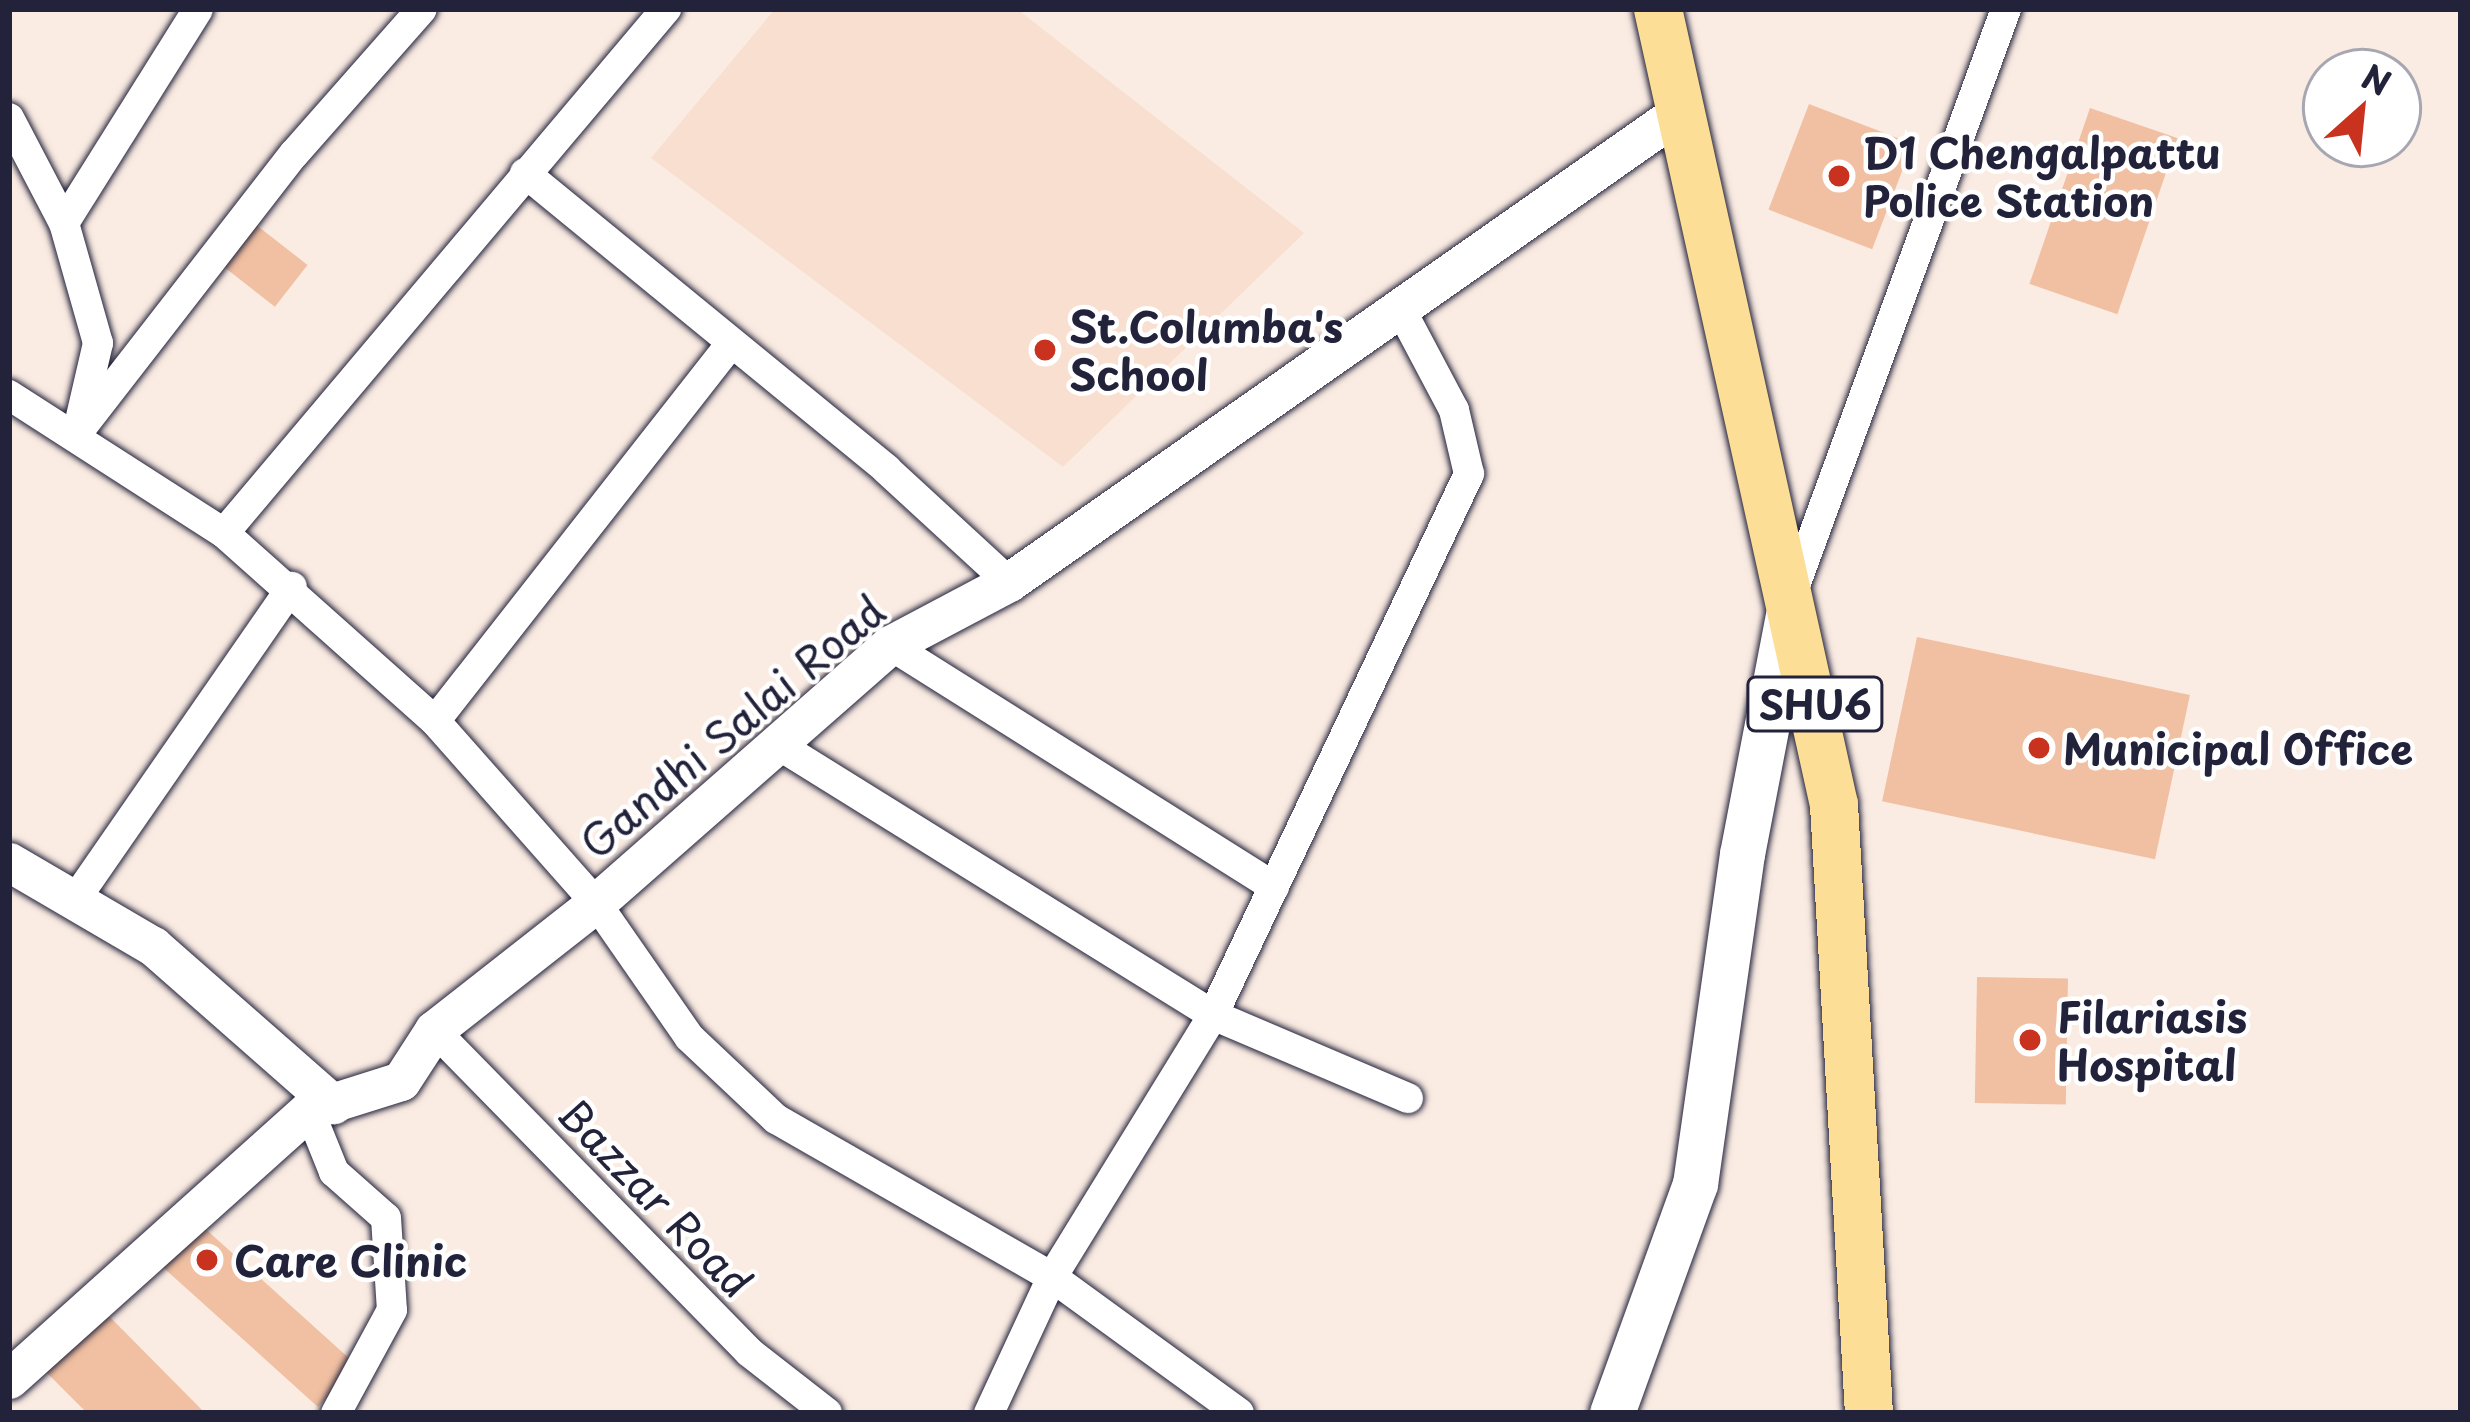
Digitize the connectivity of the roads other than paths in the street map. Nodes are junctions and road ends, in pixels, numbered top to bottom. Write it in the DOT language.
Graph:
graph roads {
  1 [pos="198,9"];
  2 [pos="422,9"];
  3 [pos="665,9"];
  4 [pos="1658,9"];
  5 [pos="2006,9"];
  6 [pos="1682,111"];
  7 [pos="9,118"];
  8 [pos="525,173"];
  9 [pos="64,223"];
  10 [pos="1399,305"];
  11 [pos="730,345"];
  12 [pos="11,399"];
  13 [pos="77,432"];
  14 [pos="224,533"];
  15 [pos="1009,582"];
  16 [pos="292,586"];
  17 [pos="1792,591"];
  18 [pos="890,645"];
  19 [pos="435,721"];
  20 [pos="777,744"];
  21 [pos="9,862"];
  22 [pos="1274,886"];
  23 [pos="74,900"];
  24 [pos="596,903"];
  25 [pos="1213,1015"];
  26 [pos="434,1030"];
  27 [pos="1408,1098"];
  28 [pos="321,1107"];
  29 [pos="1052,1277"];
  30 [pos="9,1379"];
  31 [pos="336,1413"];
  32 [pos="827,1413"];
  33 [pos="989,1413"];
  34 [pos="1239,1413"];
  35 [pos="1612,1413"];
  36 [pos="1869,1413"];
  1 -- 9 [label="street"];
  2 -- 13 [label="street"];
  3 -- 8 [label="street"];
  4 -- 6 [label="main road, SHU6"];
  5 -- 17 [label="street"];
  6 -- 10 [label="street, Gandhi Salai Road"];
  6 -- 17 [label="main road, SHU6"];
  7 -- 9 [label="street"];
  8 -- 11 [label="street"];
  8 -- 14 [label="street"];
  9 -- 13 [label="street"];
  10 -- 15 [label="street, Gandhi Salai Road"];
  10 -- 22 [label="street"];
  11 -- 15 [label="street"];
  11 -- 19 [label="street"];
  12 -- 13 [label="street"];
  13 -- 14 [label="street"];
  14 -- 16 [label="street"];
  15 -- 18 [label="street, Gandhi Salai Road"];
  16 -- 19 [label="street"];
  16 -- 23 [label="street"];
  17 -- 35 [label="main road"];
  17 -- 36 [label="main road, SHU6"];
  18 -- 20 [label="street, Gandhi Salai Road"];
  18 -- 22 [label="street"];
  19 -- 24 [label="street"];
  20 -- 24 [label="street, Gandhi Salai Road"];
  20 -- 25 [label="street"];
  21 -- 23 [label="street"];
  22 -- 25 [label="street"];
  23 -- 28 [label="street"];
  24 -- 26 [label="street, Gandhi Salai Road"];
  24 -- 29 [label="street"];
  25 -- 27 [label="street"];
  25 -- 29 [label="street"];
  26 -- 28 [label="street, Gandhi Salai Road"];
  26 -- 32 [label="street, Bazzar Road"];
  28 -- 30 [label="street, Gandhi Salai Road"];
  28 -- 31 [label="street"];
  29 -- 33 [label="street"];
  29 -- 34 [label="street"];
}
